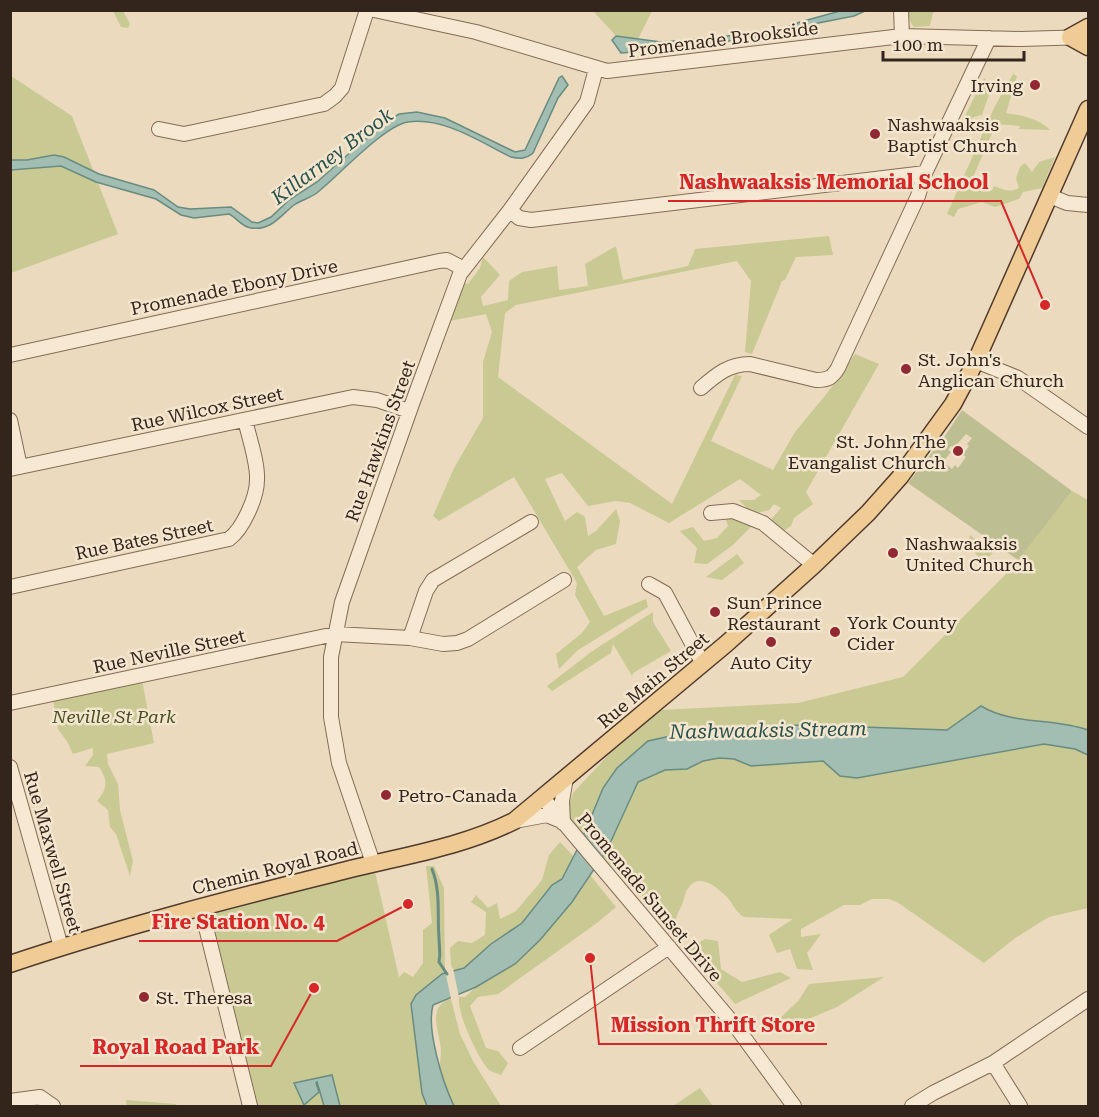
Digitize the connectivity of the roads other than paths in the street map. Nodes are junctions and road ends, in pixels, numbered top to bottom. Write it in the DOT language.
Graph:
graph roads {
  1 [pos="368,10"];
  2 [pos="374,10"];
  3 [pos="902,10"];
  4 [pos="1089,27"];
  5 [pos="902,36"];
  6 [pos="1070,37"];
  7 [pos="1089,37"];
  8 [pos="989,38"];
  9 [pos="1089,47"];
  10 [pos="596,69"];
  11 [pos="1089,109"];
  12 [pos="159,129"];
  13 [pos="926,173"];
  14 [pos="1050,196"];
  15 [pos="1089,205"];
  16 [pos="510,210"];
  17 [pos="464,269"];
  18 [pos="10,354"];
  19 [pos="976,361"];
  20 [pos="701,388"];
  21 [pos="409,411"];
  22 [pos="10,420"];
  23 [pos="245,420"];
  24 [pos="1089,427"];
  25 [pos="15,468"];
  26 [pos="711,513"];
  27 [pos="531,522"];
  28 [pos="814,564"];
  29 [pos="564,580"];
  30 [pos="649,584"];
  31 [pos="10,587"];
  32 [pos="335,634"];
  33 [pos="410,638"];
  34 [pos="703,664"];
  35 [pos="10,703"];
  36 [pos="10,766"];
  37 [pos="566,778"];
  38 [pos="543,798"];
  39 [pos="514,821"];
  40 [pos="567,828"];
  41 [pos="373,863"];
  42 [pos="201,907"];
  43 [pos="61,947"];
  44 [pos="669,947"];
  45 [pos="10,964"];
  46 [pos="1089,999"];
  47 [pos="520,1048"];
  48 [pos="993,1063"];
  49 [pos="10,1101"];
  50 [pos="53,1107"];
  51 [pos="250,1107"];
  52 [pos="794,1107"];
  53 [pos="912,1107"];
  54 [pos="1020,1107"];
  1 -- 12 [label="street"];
  2 -- 10 [label="street, Promenade Brookside"];
  3 -- 5 [label="street"];
  4 -- 6 [label="main road"];
  5 -- 8 [label="street, Promenade Brookside"];
  5 -- 10 [label="street, Promenade Brookside"];
  6 -- 7 [label="street, Promenade Brookside"];
  6 -- 8 [label="street, Promenade Brookside"];
  6 -- 9 [label="main road"];
  8 -- 13 [label="street"];
  10 -- 16 [label="street, Rue Hawkins Street"];
  11 -- 14 [label="main road, Rue Main Street"];
  13 -- 16 [label="street"];
  13 -- 20 [label="street"];
  14 -- 15 [label="street"];
  14 -- 19 [label="main road, Rue Main Street"];
  16 -- 17 [label="street, Rue Hawkins Street"];
  17 -- 18 [label="street, Promenade Ebony Drive"];
  17 -- 21 [label="street, Rue Hawkins Street"];
  19 -- 24 [label="street"];
  19 -- 28 [label="main road, Rue Main Street"];
  21 -- 23 [label="street, Rue Wilcox Street"];
  21 -- 32 [label="street, Rue Hawkins Street"];
  22 -- 25 [label="street"];
  23 -- 25 [label="street, Rue Wilcox Street"];
  23 -- 31 [label="street, Rue Bates Street"];
  26 -- 28 [label="street"];
  27 -- 33 [label="street"];
  28 -- 34 [label="main road, Rue Main Street"];
  29 -- 33 [label="street, Rue Neville Street"];
  30 -- 34 [label="street"];
  32 -- 33 [label="street, Rue Neville Street"];
  32 -- 35 [label="street, Rue Neville Street"];
  32 -- 41 [label="street, Rue Hawkins Street"];
  34 -- 37 [label="main road, Rue Main Street"];
  36 -- 43 [label="street, Rue Maxwell Street"];
  37 -- 38 [label="main road, Rue Main Street"];
  37 -- 40 [label="street"];
  38 -- 39 [label="main road, Chemin Royal Road"];
  38 -- 40 [label="street, Promenade Sunset Drive"];
  39 -- 40 [label="street"];
  39 -- 41 [label="main road, Chemin Royal Road"];
  40 -- 44 [label="street, Promenade Sunset Drive"];
  41 -- 42 [label="main road, Chemin Royal Road"];
  42 -- 43 [label="main road, Chemin Royal Road"];
  42 -- 51 [label="street"];
  43 -- 45 [label="main road, Chemin Royal Road"];
  44 -- 47 [label="street"];
  44 -- 52 [label="street, Promenade Sunset Drive"];
  46 -- 48 [label="street"];
  48 -- 53 [label="street"];
  48 -- 54 [label="street"];
  49 -- 50 [label="street"];
}
